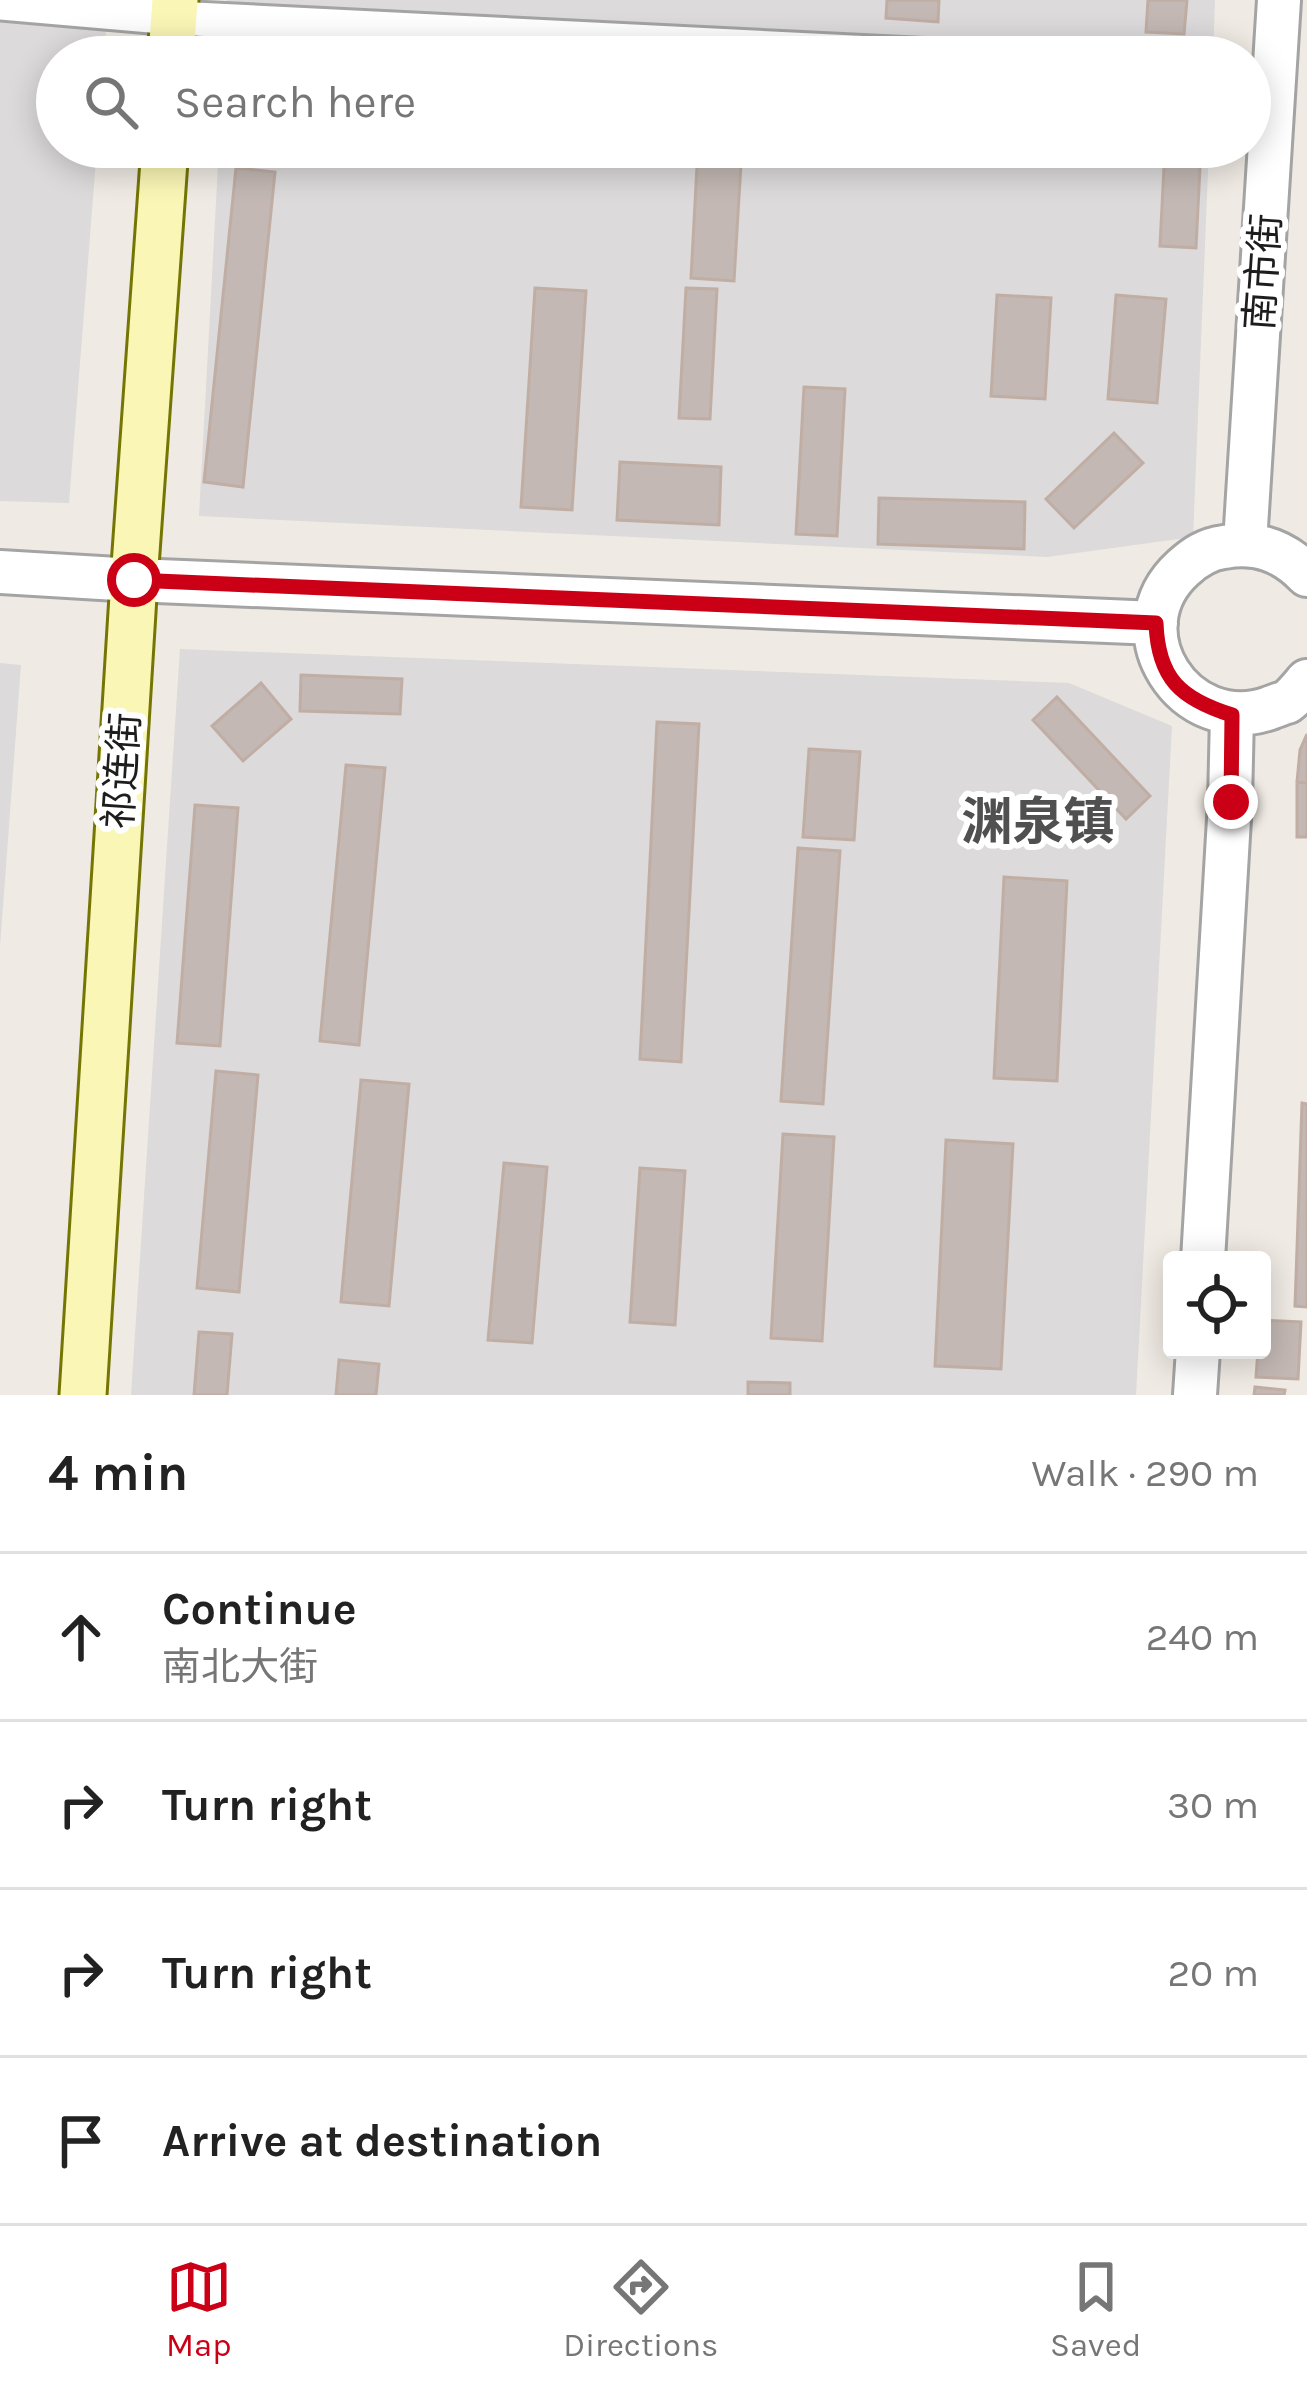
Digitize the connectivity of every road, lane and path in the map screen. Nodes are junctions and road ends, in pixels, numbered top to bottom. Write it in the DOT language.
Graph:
graph roads {
  1 [pos="1279,0"];
  2 [pos="0,3"];
  3 [pos="173,25"];
  4 [pos="441,36"];
  5 [pos="1271,38"];
  6 [pos="163,168"];
  7 [pos="1259,168"];
  8 [pos="1245,543"];
  9 [pos="0,572"];
  10 [pos="1307,575"];
  11 [pos="134,580"];
  12 [pos="1156,623"];
  13 [pos="1307,682"];
  14 [pos="1232,715"];
  15 [pos="1204,1251"];
  16 [pos="1198,1359"];
  17 [pos="83,1395"];
  18 [pos="1196,1395"];
  1 -- 5 [label="street, 南市街"];
  2 -- 3 [label="street"];
  3 -- 4 [label="street"];
  6 -- 11 [label="main road, 祁连街"];
  7 -- 8 [label="street, 南市街"];
  8 -- 10 [label="street"];
  8 -- 12 [label="street"];
  9 -- 11 [label="street"];
  11 -- 12 [label="street"];
  11 -- 17 [label="main road, 祁连街"];
  12 -- 14 [label="street"];
  13 -- 14 [label="street"];
  14 -- 15 [label="street"];
  16 -- 18 [label="street"];
}
